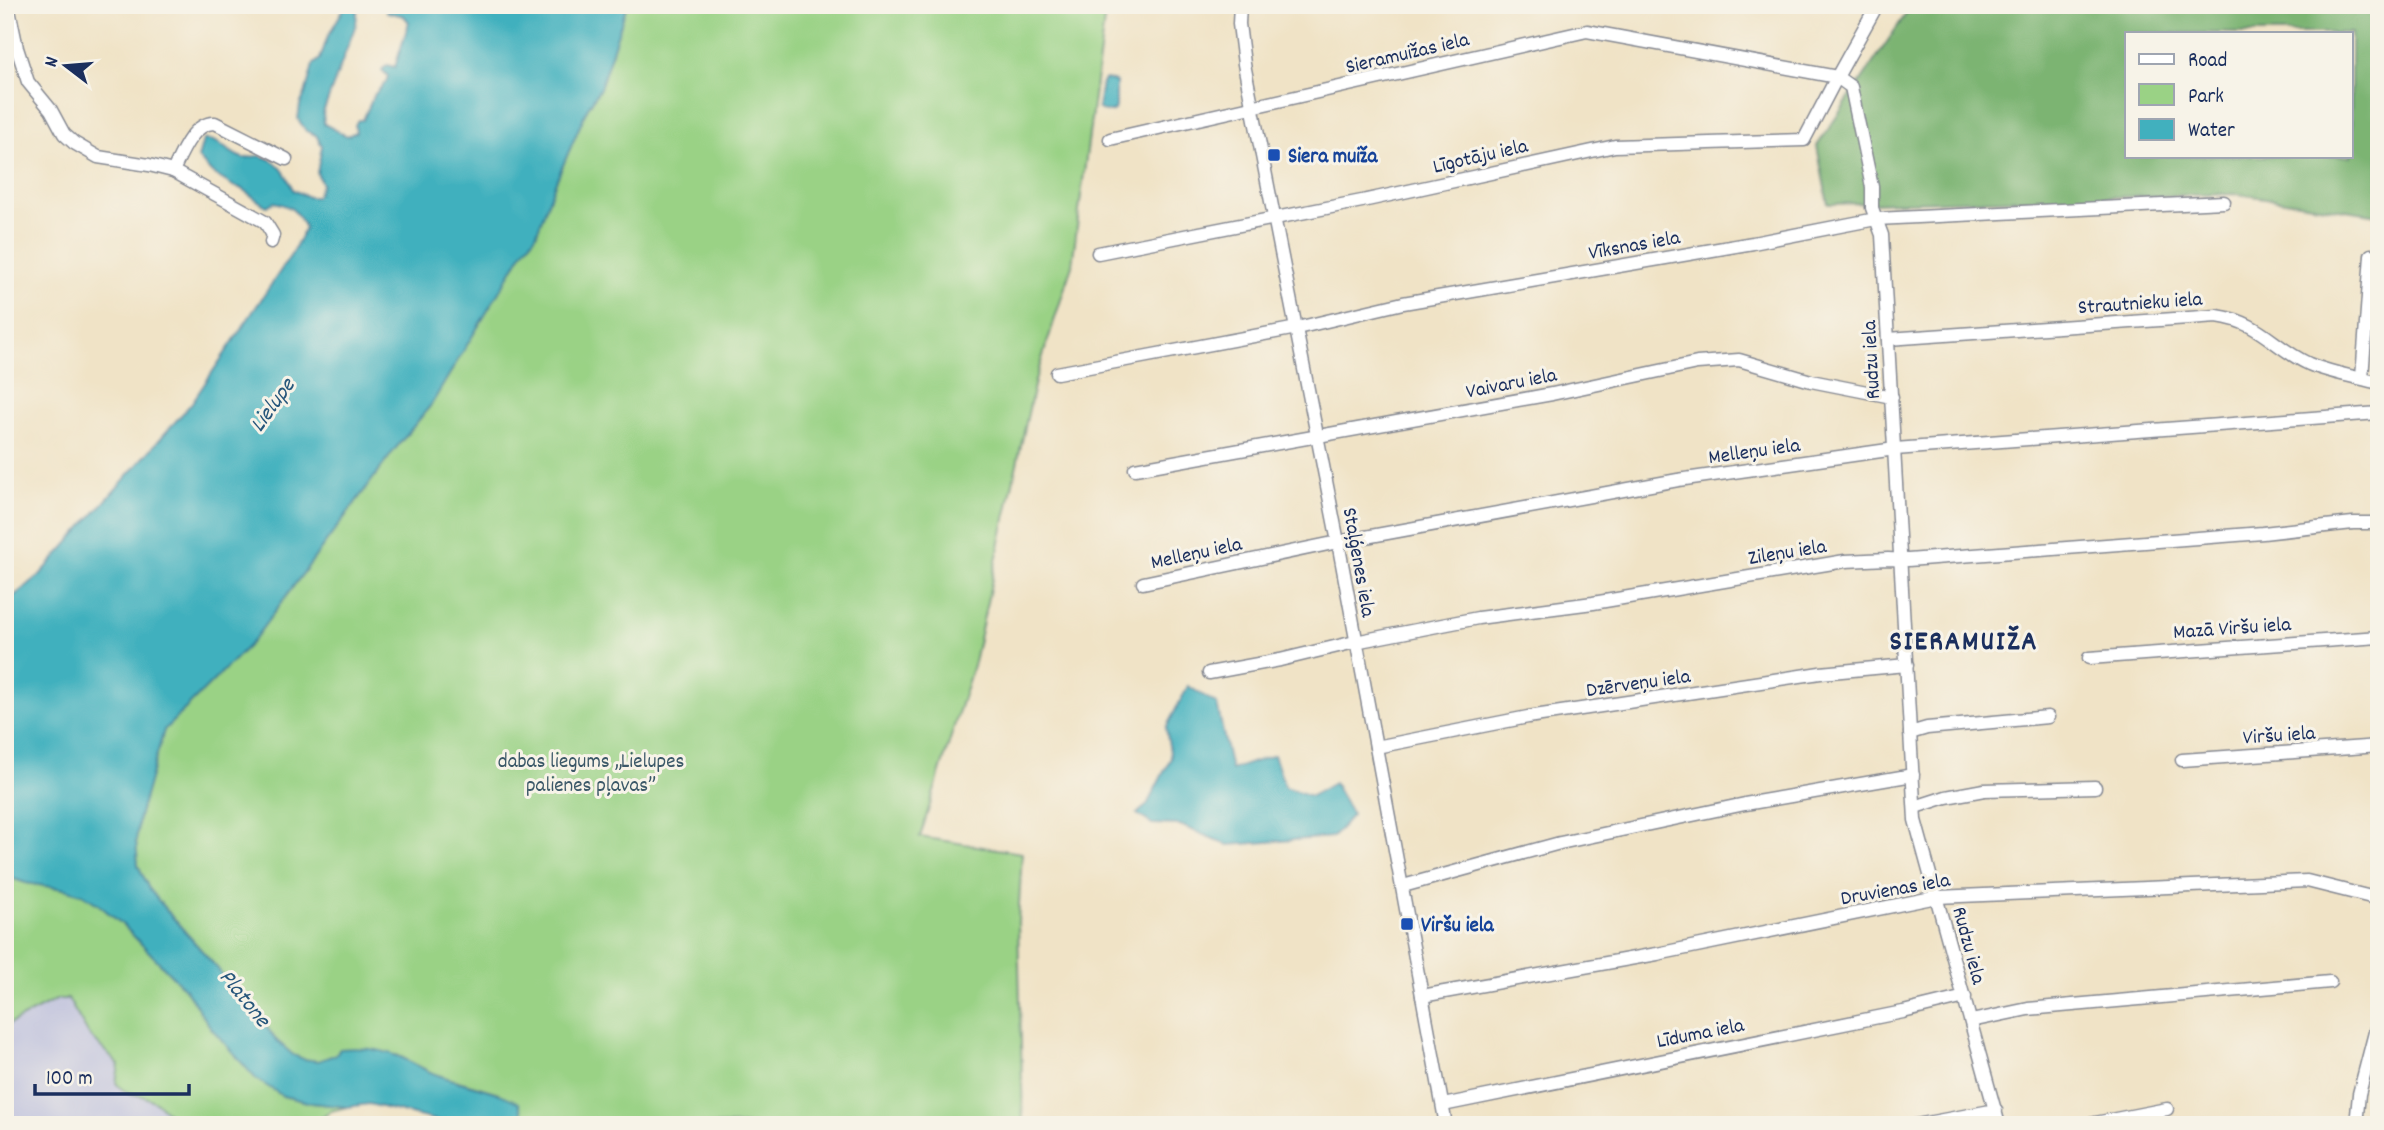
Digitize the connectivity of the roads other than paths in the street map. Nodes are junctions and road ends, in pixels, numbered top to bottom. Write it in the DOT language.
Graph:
graph roads {
  1 [pos="8,5"];
  2 [pos="1240,5"];
  3 [pos="1877,5"];
  4 [pos="1838,78"];
  5 [pos="1253,107"];
  6 [pos="1110,139"];
  7 [pos="286,159"];
  8 [pos="173,171"];
  9 [pos="2224,202"];
  10 [pos="1276,219"];
  11 [pos="1876,219"];
  12 [pos="271,242"];
  13 [pos="1098,253"];
  14 [pos="2371,255"];
  15 [pos="1297,328"];
  16 [pos="1888,339"];
  17 [pos="1057,373"];
  18 [pos="2362,379"];
  19 [pos="2379,383"];
  20 [pos="1892,397"];
  21 [pos="2379,413"];
  22 [pos="1317,437"];
  23 [pos="1895,449"];
  24 [pos="1135,469"];
  25 [pos="2379,523"];
  26 [pos="1338,542"];
  27 [pos="1901,561"];
  28 [pos="1143,583"];
  29 [pos="2379,637"];
  30 [pos="1355,642"];
  31 [pos="2088,657"];
  32 [pos="1907,665"];
  33 [pos="1209,673"];
  34 [pos="2048,717"];
  35 [pos="1910,733"];
  36 [pos="2379,746"];
  37 [pos="1376,747"];
  38 [pos="2182,760"];
  39 [pos="1913,775"];
  40 [pos="2095,788"];
  41 [pos="1914,807"];
  42 [pos="1403,887"];
  43 [pos="1937,897"];
  44 [pos="2379,899"];
  45 [pos="2330,982"];
  46 [pos="1422,996"];
  47 [pos="1965,997"];
  48 [pos="2379,1017"];
  49 [pos="1971,1021"];
  50 [pos="1443,1105"];
  51 [pos="2166,1109"];
  52 [pos="1996,1110"];
  53 [pos="1446,1125"];
  54 [pos="1916,1125"];
  55 [pos="1999,1125"];
  56 [pos="2085,1125"];
  57 [pos="2356,1125"];
  1 -- 8 [label="street"];
  2 -- 5 [label="street, Staļģenes iela"];
  3 -- 4 [label="street"];
  4 -- 5 [label="street, Sieramuižas iela"];
  4 -- 10 [label="street, Līgotāju iela"];
  4 -- 11 [label="street, Rudzu iela"];
  5 -- 6 [label="street, Sieramuižas iela"];
  5 -- 10 [label="street, Staļģenes iela"];
  7 -- 8 [label="street"];
  8 -- 12 [label="street"];
  9 -- 11 [label="street, Vīksnas iela"];
  10 -- 13 [label="street, Līgotāju iela"];
  10 -- 15 [label="street, Staļģenes iela"];
  11 -- 15 [label="street, Vīksnas iela"];
  11 -- 16 [label="street, Rudzu iela"];
  14 -- 18 [label="street"];
  15 -- 17 [label="street, Vīksnas iela"];
  15 -- 22 [label="street, Staļģenes iela"];
  16 -- 18 [label="street, Strautnieku iela"];
  16 -- 20 [label="street, Rudzu iela"];
  18 -- 19 [label="street, Strautnieku iela"];
  20 -- 22 [label="street, Vaivaru iela"];
  20 -- 23 [label="street, Rudzu iela"];
  21 -- 23 [label="street, Melleņu iela"];
  22 -- 24 [label="street, Vaivaru iela"];
  22 -- 26 [label="street, Staļģenes iela"];
  23 -- 26 [label="street, Melleņu iela"];
  23 -- 27 [label="street, Rudzu iela"];
  25 -- 27 [label="street, Zileņu iela"];
  26 -- 28 [label="street, Melleņu iela"];
  26 -- 30 [label="street, Staļģenes iela"];
  27 -- 30 [label="street, Zileņu iela"];
  27 -- 32 [label="street, Rudzu iela"];
  29 -- 31 [label="street, Mazā Viršu iela"];
  30 -- 33 [label="street, Zileņu iela"];
  30 -- 37 [label="street, Staļģenes iela"];
  32 -- 35 [label="street, Rudzu iela"];
  32 -- 37 [label="street, Dzērveņu iela"];
  34 -- 35 [label="street"];
  35 -- 39 [label="street, Rudzu iela"];
  36 -- 38 [label="street, Viršu iela"];
  37 -- 42 [label="street, Staļģenes iela"];
  39 -- 41 [label="street, Rudzu iela"];
  39 -- 42 [label="street"];
  40 -- 41 [label="street"];
  41 -- 43 [label="street, Rudzu iela"];
  42 -- 46 [label="street, Staļģenes iela"];
  43 -- 44 [label="street, Druvienas iela"];
  43 -- 46 [label="street, Druvienas iela"];
  43 -- 47 [label="street, Rudzu iela"];
  45 -- 49 [label="street"];
  46 -- 50 [label="street, Staļģenes iela"];
  47 -- 49 [label="street, Rudzu iela"];
  47 -- 50 [label="street, Līduma iela"];
  48 -- 57 [label="street"];
  49 -- 52 [label="street, Rudzu iela"];
  50 -- 53 [label="street, Staļģenes iela"];
  51 -- 56 [label="street"];
  52 -- 54 [label="street"];
  52 -- 55 [label="street, Rudzu iela"];
}
